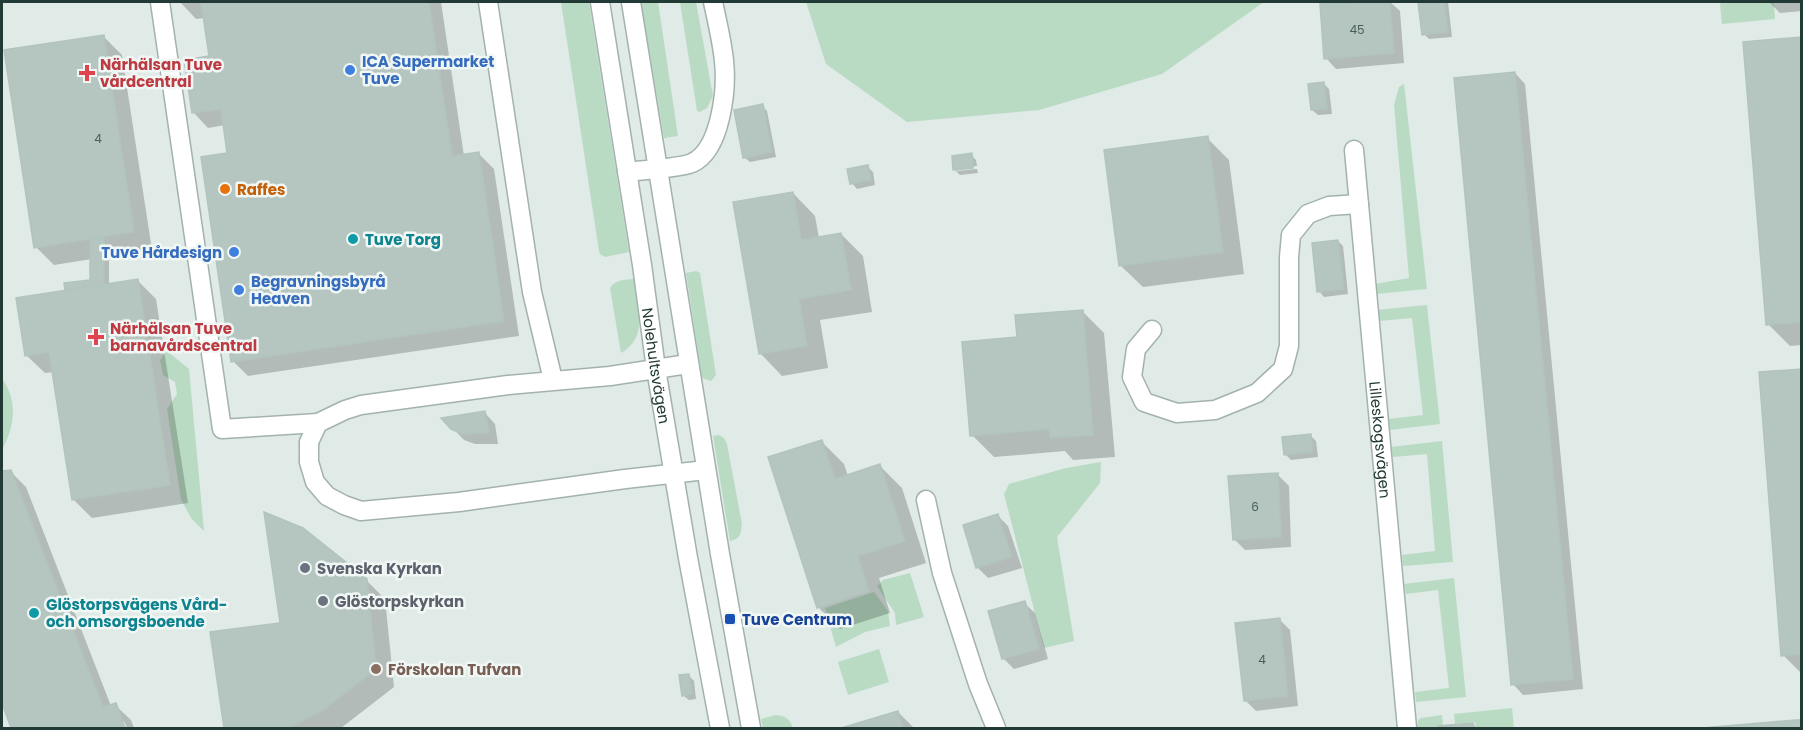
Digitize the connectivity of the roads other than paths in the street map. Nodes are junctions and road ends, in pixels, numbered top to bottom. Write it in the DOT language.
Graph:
graph roads {
  1 [pos="160,2"];
  2 [pos="488,2"];
  3 [pos="600,2"];
  4 [pos="631,2"];
  5 [pos="713,2"];
  6 [pos="1354,150"];
  7 [pos="657,169"];
  8 [pos="627,172"];
  9 [pos="1359,204"];
  10 [pos="1152,330"];
  11 [pos="688,364"];
  12 [pos="657,369"];
  13 [pos="553,380"];
  14 [pos="318,423"];
  15 [pos="706,470"];
  16 [pos="674,475"];
  17 [pos="926,500"];
  18 [pos="720,729"];
  19 [pos="751,729"];
  20 [pos="996,729"];
  21 [pos="1407,729"];
  1 -- 14 [label="street"];
  2 -- 13 [label="street"];
  3 -- 8 [label="street, Nolehultsvägen"];
  4 -- 7 [label="street, Nolehultsvägen"];
  5 -- 7 [label="street"];
  6 -- 9 [label="street, Lilleskogsvägen"];
  7 -- 8 [label="street"];
  7 -- 11 [label="street, Nolehultsvägen"];
  8 -- 12 [label="street, Nolehultsvägen"];
  9 -- 10 [label="street"];
  9 -- 21 [label="street, Lilleskogsvägen"];
  11 -- 12 [label="street"];
  11 -- 15 [label="street, Nolehultsvägen"];
  12 -- 13 [label="street"];
  12 -- 16 [label="street, Nolehultsvägen"];
  13 -- 14 [label="street"];
  14 -- 16 [label="street"];
  15 -- 16 [label="street"];
  15 -- 19 [label="street, Nolehultsvägen"];
  16 -- 18 [label="street, Nolehultsvägen"];
  17 -- 20 [label="street"];
}
